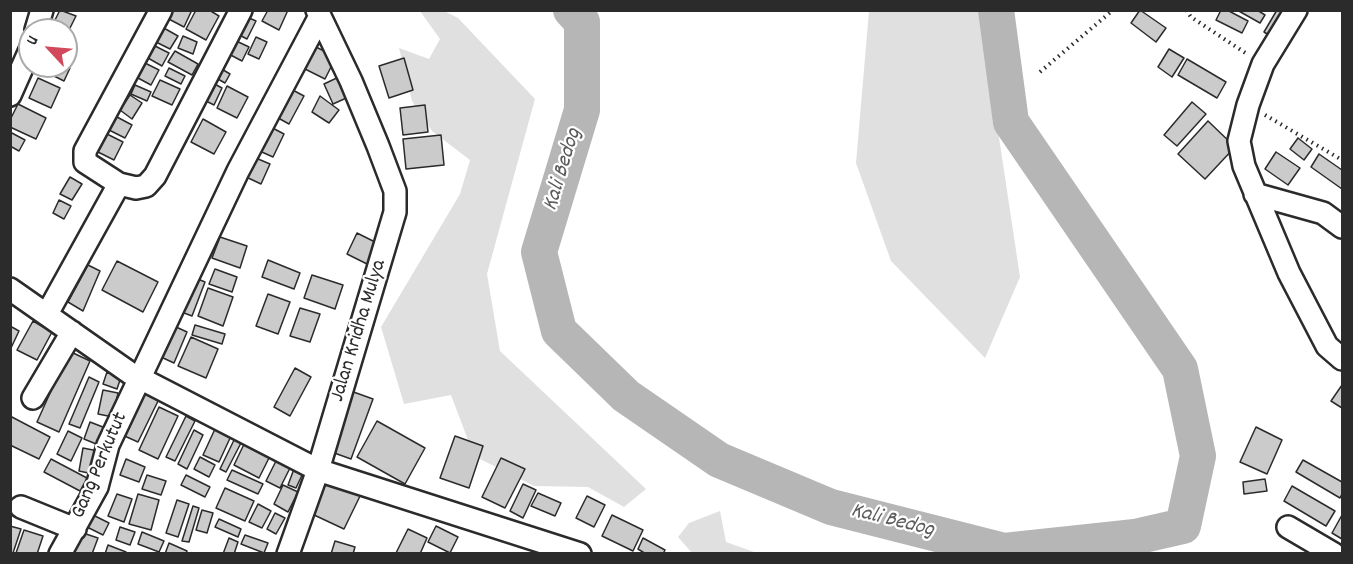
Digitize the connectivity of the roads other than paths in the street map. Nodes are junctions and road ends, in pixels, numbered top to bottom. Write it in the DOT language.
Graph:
graph roads {
  1 [pos="160,10"];
  2 [pos="241,10"];
  3 [pos="1296,10"];
  4 [pos="319,13"];
  5 [pos="18,77"];
  6 [pos="10,95"];
  7 [pos="119,184"];
  8 [pos="1255,194"];
  9 [pos="1342,227"];
  10 [pos="10,289"];
  11 [pos="47,314"];
  12 [pos="72,332"];
  13 [pos="1342,359"];
  14 [pos="139,378"];
  15 [pos="33,398"];
  16 [pos="318,470"];
  17 [pos="21,507"];
  18 [pos="1288,527"];
  19 [pos="75,529"];
  20 [pos="579,553"];
  21 [pos="60,554"];
  22 [pos="288,554"];
  23 [pos="1334,554"];
  1 -- 7 [label="street"];
  2 -- 7 [label="street"];
  3 -- 8 [label="street"];
  4 -- 14 [label="street, Gang Perkutut"];
  4 -- 16 [label="street, Jalan Kridha Mulya"];
  5 -- 6 [label="street"];
  7 -- 11 [label="street"];
  8 -- 9 [label="street"];
  8 -- 13 [label="street"];
  10 -- 11 [label="street"];
  11 -- 12 [label="street"];
  12 -- 14 [label="street"];
  12 -- 15 [label="street"];
  14 -- 16 [label="street"];
  14 -- 19 [label="street, Gang Perkutut"];
  16 -- 20 [label="street"];
  16 -- 22 [label="street, Jalan Kridha Mulya"];
  17 -- 19 [label="street"];
  18 -- 23 [label="street"];
  19 -- 21 [label="street, Gang Perkutut"];
}
